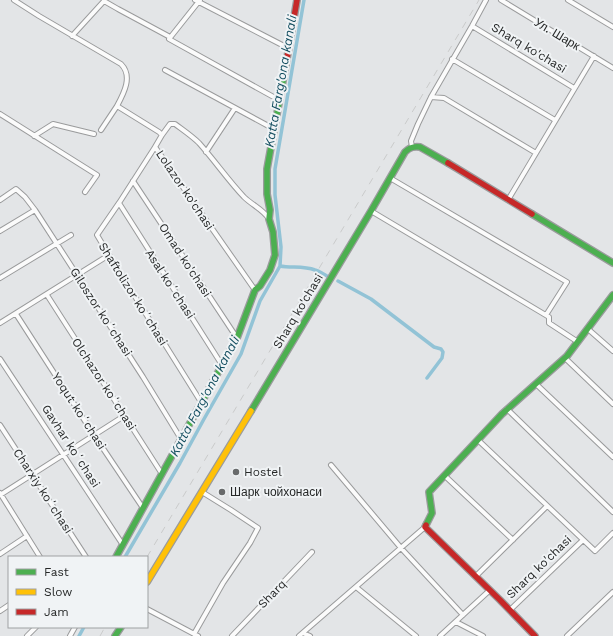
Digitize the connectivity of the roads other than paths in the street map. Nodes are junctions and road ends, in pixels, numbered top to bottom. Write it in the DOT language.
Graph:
graph roads {
  1 [pos="14,0"];
  2 [pos="297,0"];
  3 [pos="486,0"];
  4 [pos="501,0"];
  5 [pos="568,0"];
  6 [pos="198,1"];
  7 [pos="472,26"];
  8 [pos="613,27"];
  9 [pos="72,36"];
  10 [pos="170,37"];
  11 [pos="288,48"];
  12 [pos="594,56"];
  13 [pos="452,59"];
  14 [pos="613,68"];
  15 [pos="165,70"];
  16 [pos="574,88"];
  17 [pos="431,97"];
  18 [pos="279,100"];
  19 [pos="117,106"];
  20 [pos="235,108"];
  21 [pos="0,114"];
  22 [pos="555,120"];
  23 [pos="101,130"];
  24 [pos="274,130"];
  25 [pos="94,134"];
  26 [pos="162,135"];
  27 [pos="34,136"];
  28 [pos="412,146"];
  29 [pos="155,147"];
  30 [pos="206,152"];
  31 [pos="536,153"];
  32 [pos="390,178"];
  33 [pos="133,181"];
  34 [pos="85,192"];
  35 [pos="0,200"];
  36 [pos="508,200"];
  37 [pos="119,203"];
  38 [pos="35,210"];
  39 [pos="371,212"];
  40 [pos="269,219"];
  41 [pos="0,231"];
  42 [pos="71,235"];
  43 [pos="57,244"];
  44 [pos="109,256"];
  45 [pos="613,263"];
  46 [pos="78,274"];
  47 [pos="0,278"];
  48 [pos="255,290"];
  49 [pos="46,295"];
  50 [pos="613,295"];
  51 [pos="16,314"];
  52 [pos="546,315"];
  53 [pos="0,324"];
  54 [pos="588,329"];
  55 [pos="237,338"];
  56 [pos="578,342"];
  57 [pos="613,351"];
  58 [pos="565,358"];
  59 [pos="0,359"];
  60 [pos="222,364"];
  61 [pos="536,384"];
  62 [pos="201,402"];
  63 [pos="613,404"];
  64 [pos="507,409"];
  65 [pos="124,416"];
  66 [pos="0,425"];
  67 [pos="94,435"];
  68 [pos="181,439"];
  69 [pos="478,440"];
  70 [pos="63,454"];
  71 [pos="613,457"];
  72 [pos="331,465"];
  73 [pos="162,474"];
  74 [pos="32,475"];
  75 [pos="445,476"];
  76 [pos="202,492"];
  77 [pos="0,494"];
  78 [pos="547,506"];
  79 [pos="143,508"];
  80 [pos="613,512"];
  81 [pos="425,527"];
  82 [pos="613,532"];
  83 [pos="28,536"];
  84 [pos="512,540"];
  85 [pos="583,540"];
  86 [pos="123,545"];
  87 [pos="401,548"];
  88 [pos="312,552"];
  89 [pos="0,554"];
  90 [pos="39,556"];
  91 [pos="85,556"];
  92 [pos="117,556"];
  93 [pos="476,576"];
  94 [pos="148,580"];
  95 [pos="356,586"];
  96 [pos="490,590"];
  97 [pos="613,592"];
  98 [pos="148,610"];
  99 [pos="510,610"];
  100 [pos="463,615"];
  101 [pos="456,622"];
  102 [pos="35,628"];
  103 [pos="303,632"];
  104 [pos="196,635"];
  105 [pos="27,636"];
  106 [pos="232,636"];
  107 [pos="299,636"];
  108 [pos="310,636"];
  109 [pos="416,636"];
  110 [pos="440,636"];
  111 [pos="483,636"];
  112 [pos="535,636"];
  113 [pos="567,636"];
  1 -- 9 [label="street"];
  2 -- 11 [label="street"];
  3 -- 7 [label="street"];
  4 -- 12 [label="street, Ул. Шарк"];
  5 -- 8 [label="street"];
  6 -- 10 [label="street"];
  6 -- 11 [label="street"];
  7 -- 13 [label="street"];
  7 -- 16 [label="street, Sharq ko'chasi"];
  9 -- 10 [label="street"];
  9 -- 19 [label="street"];
  10 -- 18 [label="street"];
  11 -- 18 [label="street"];
  12 -- 14 [label="street, Ул. Шарк"];
  12 -- 16 [label="street, Sharq ko'chasi"];
  13 -- 17 [label="street"];
  13 -- 22 [label="street"];
  15 -- 20 [label="street"];
  16 -- 22 [label="street, Sharq ko'chasi"];
  17 -- 28 [label="street"];
  17 -- 31 [label="street"];
  18 -- 24 [label="street"];
  19 -- 23 [label="street"];
  19 -- 26 [label="street, Lolazor ko'chasi"];
  20 -- 24 [label="street"];
  20 -- 30 [label="street"];
  21 -- 27 [label="street"];
  22 -- 31 [label="street, Sharq ko'chasi"];
  24 -- 40 [label="street"];
  25 -- 27 [label="street"];
  26 -- 29 [label="street, Lolazor ko'chasi"];
  26 -- 30 [label="street"];
  27 -- 34 [label="street"];
  28 -- 32 [label="street, Sharq ko'chasi"];
  28 -- 36 [label="street"];
  29 -- 33 [label="street, Shaftolizor koʻchasi"];
  29 -- 48 [label="street, Lolazor ko'chasi"];
  30 -- 40 [label="street"];
  31 -- 36 [label="street, Sharq ko'chasi"];
  32 -- 39 [label="street, Sharq ko'chasi"];
  32 -- 52 [label="street"];
  33 -- 37 [label="street, Shaftolizor koʻchasi"];
  33 -- 55 [label="street, Omad ko'chasi"];
  35 -- 38 [label="street, Giloszor koʻchasi"];
  36 -- 45 [label="street"];
  37 -- 44 [label="street, Shaftolizor koʻchasi"];
  37 -- 60 [label="street, Asal koʻchasi"];
  38 -- 41 [label="street"];
  38 -- 43 [label="street, Giloszor koʻchasi"];
  39 -- 52 [label="street"];
  39 -- 76 [label="street, Sharq ko'chasi"];
  40 -- 48 [label="street"];
  42 -- 43 [label="street"];
  43 -- 46 [label="street, Giloszor koʻchasi"];
  43 -- 47 [label="street"];
  44 -- 46 [label="street"];
  44 -- 62 [label="street, Shaftolizor koʻchasi"];
  46 -- 49 [label="street"];
  46 -- 68 [label="street, Giloszor koʻchasi"];
  48 -- 55 [label="street"];
  49 -- 51 [label="street"];
  49 -- 65 [label="street, Olchazor koʻchasi"];
  50 -- 54 [label="street"];
  51 -- 53 [label="street"];
  51 -- 67 [label="street, Yoqut koʻchasi"];
  52 -- 56 [label="street"];
  54 -- 56 [label="street"];
  54 -- 57 [label="street"];
  55 -- 60 [label="street"];
  56 -- 58 [label="street"];
  58 -- 61 [label="street"];
  58 -- 63 [label="street"];
  59 -- 70 [label="street, Gavhar koʻchasi"];
  60 -- 62 [label="street"];
  61 -- 64 [label="street"];
  61 -- 71 [label="street"];
  62 -- 68 [label="street"];
  64 -- 69 [label="street"];
  64 -- 80 [label="street"];
  65 -- 67 [label="street"];
  65 -- 73 [label="street, Olchazor koʻchasi"];
  66 -- 74 [label="street, Charxiy koʻchasi"];
  67 -- 70 [label="street"];
  67 -- 79 [label="street, Yoqut koʻchasi"];
  68 -- 73 [label="street"];
  69 -- 75 [label="street"];
  69 -- 78 [label="street, Sharq ko'chasi"];
  70 -- 74 [label="street"];
  70 -- 86 [label="street, Gavhar koʻchasi"];
  72 -- 87 [label="street"];
  73 -- 79 [label="street"];
  74 -- 77 [label="street"];
  74 -- 91 [label="street, Charxiy koʻchasi"];
  75 -- 81 [label="street"];
  75 -- 84 [label="street"];
  76 -- 94 [label="street, Sharq ko'chasi"];
  76 -- 104 [label="street"];
  77 -- 83 [label="street"];
  78 -- 84 [label="street"];
  78 -- 85 [label="street, Sharq ko'chasi"];
  79 -- 86 [label="street"];
  81 -- 87 [label="street"];
  81 -- 93 [label="street"];
  82 -- 85 [label="street, Sharq ko'chasi"];
  83 -- 89 [label="street"];
  83 -- 90 [label="street"];
  84 -- 93 [label="street"];
  85 -- 99 [label="street, Sharq ko'chasi"];
  86 -- 92 [label="street"];
  87 -- 95 [label="street"];
  87 -- 100 [label="street"];
  88 -- 106 [label="street, Sharq"];
  93 -- 96 [label="street"];
  95 -- 103 [label="street"];
  95 -- 109 [label="street"];
  96 -- 99 [label="street"];
  96 -- 100 [label="street"];
  97 -- 113 [label="street"];
  98 -- 104 [label="street"];
  99 -- 112 [label="street"];
  100 -- 101 [label="street"];
  101 -- 110 [label="street"];
  101 -- 111 [label="street"];
  102 -- 105 [label="street"];
  103 -- 107 [label="street"];
  103 -- 108 [label="street"];
}
